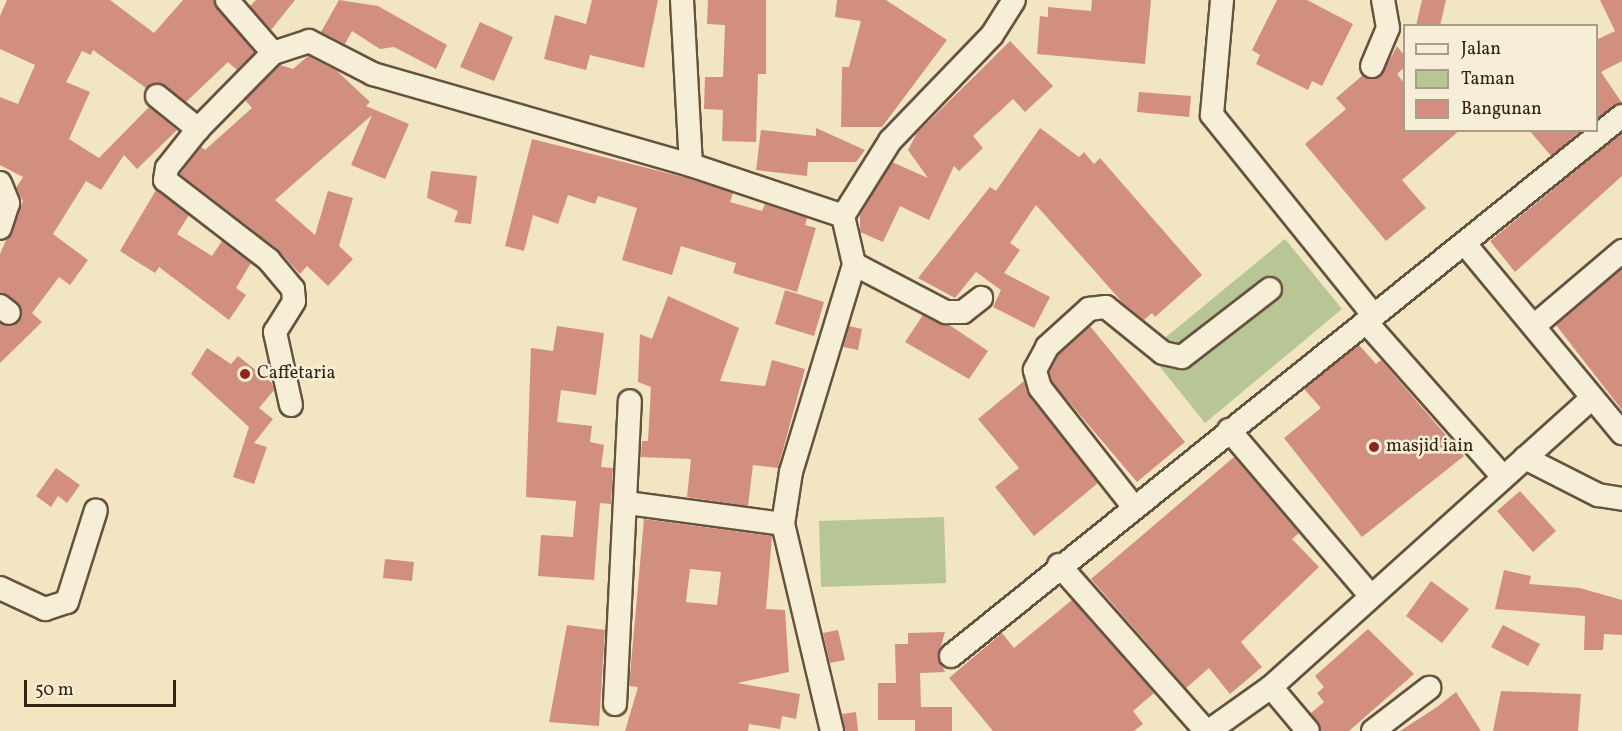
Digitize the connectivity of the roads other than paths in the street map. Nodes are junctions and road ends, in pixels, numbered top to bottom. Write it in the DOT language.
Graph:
graph roads {
  1 [pos="227,0"];
  2 [pos="682,0"];
  3 [pos="1014,0"];
  4 [pos="1222,0"];
  5 [pos="1383,0"];
  6 [pos="273,52"];
  7 [pos="1372,66"];
  8 [pos="157,96"];
  9 [pos="1622,116"];
  10 [pos="198,129"];
  11 [pos="691,165"];
  12 [pos="0,183"];
  13 [pos="843,216"];
  14 [pos="0,228"];
  15 [pos="1465,244"];
  16 [pos="1622,251"];
  17 [pos="854,264"];
  18 [pos="1270,289"];
  19 [pos="981,298"];
  20 [pos="1370,319"];
  21 [pos="1534,326"];
  22 [pos="1591,399"];
  23 [pos="630,401"];
  24 [pos="291,405"];
  25 [pos="1229,430"];
  26 [pos="1622,433"];
  27 [pos="1524,458"];
  28 [pos="1503,477"];
  29 [pos="1622,500"];
  30 [pos="628,502"];
  31 [pos="1133,506"];
  32 [pos="96,510"];
  33 [pos="783,524"];
  34 [pos="1059,565"];
  35 [pos="0,588"];
  36 [pos="1371,596"];
  37 [pos="951,656"];
  38 [pos="1271,687"];
  39 [pos="1429,688"];
  40 [pos="615,704"];
  41 [pos="832,731"];
  42 [pos="1208,731"];
  43 [pos="1308,731"];
  44 [pos="1373,731"];
  1 -- 6 [label="street"];
  2 -- 11 [label="street"];
  3 -- 13 [label="street"];
  4 -- 20 [label="street"];
  5 -- 7 [label="street"];
  6 -- 10 [label="street"];
  6 -- 11 [label="street"];
  8 -- 10 [label="street"];
  9 -- 15 [label="street"];
  10 -- 24 [label="street"];
  11 -- 13 [label="street"];
  12 -- 14 [label="street"];
  13 -- 17 [label="street"];
  15 -- 20 [label="street"];
  15 -- 21 [label="street"];
  16 -- 21 [label="street"];
  17 -- 19 [label="street"];
  17 -- 33 [label="street"];
  18 -- 31 [label="street"];
  20 -- 25 [label="street"];
  20 -- 28 [label="street"];
  21 -- 22 [label="street"];
  22 -- 26 [label="street"];
  22 -- 27 [label="street"];
  23 -- 30 [label="street"];
  25 -- 31 [label="street"];
  25 -- 36 [label="street"];
  27 -- 28 [label="street"];
  27 -- 29 [label="street"];
  28 -- 36 [label="street"];
  30 -- 33 [label="street"];
  30 -- 40 [label="street"];
  31 -- 34 [label="street"];
  32 -- 35 [label="street"];
  33 -- 41 [label="street"];
  34 -- 37 [label="street"];
  34 -- 42 [label="street"];
  36 -- 38 [label="street"];
  38 -- 42 [label="street"];
  38 -- 43 [label="street"];
  39 -- 44 [label="street"];
}
